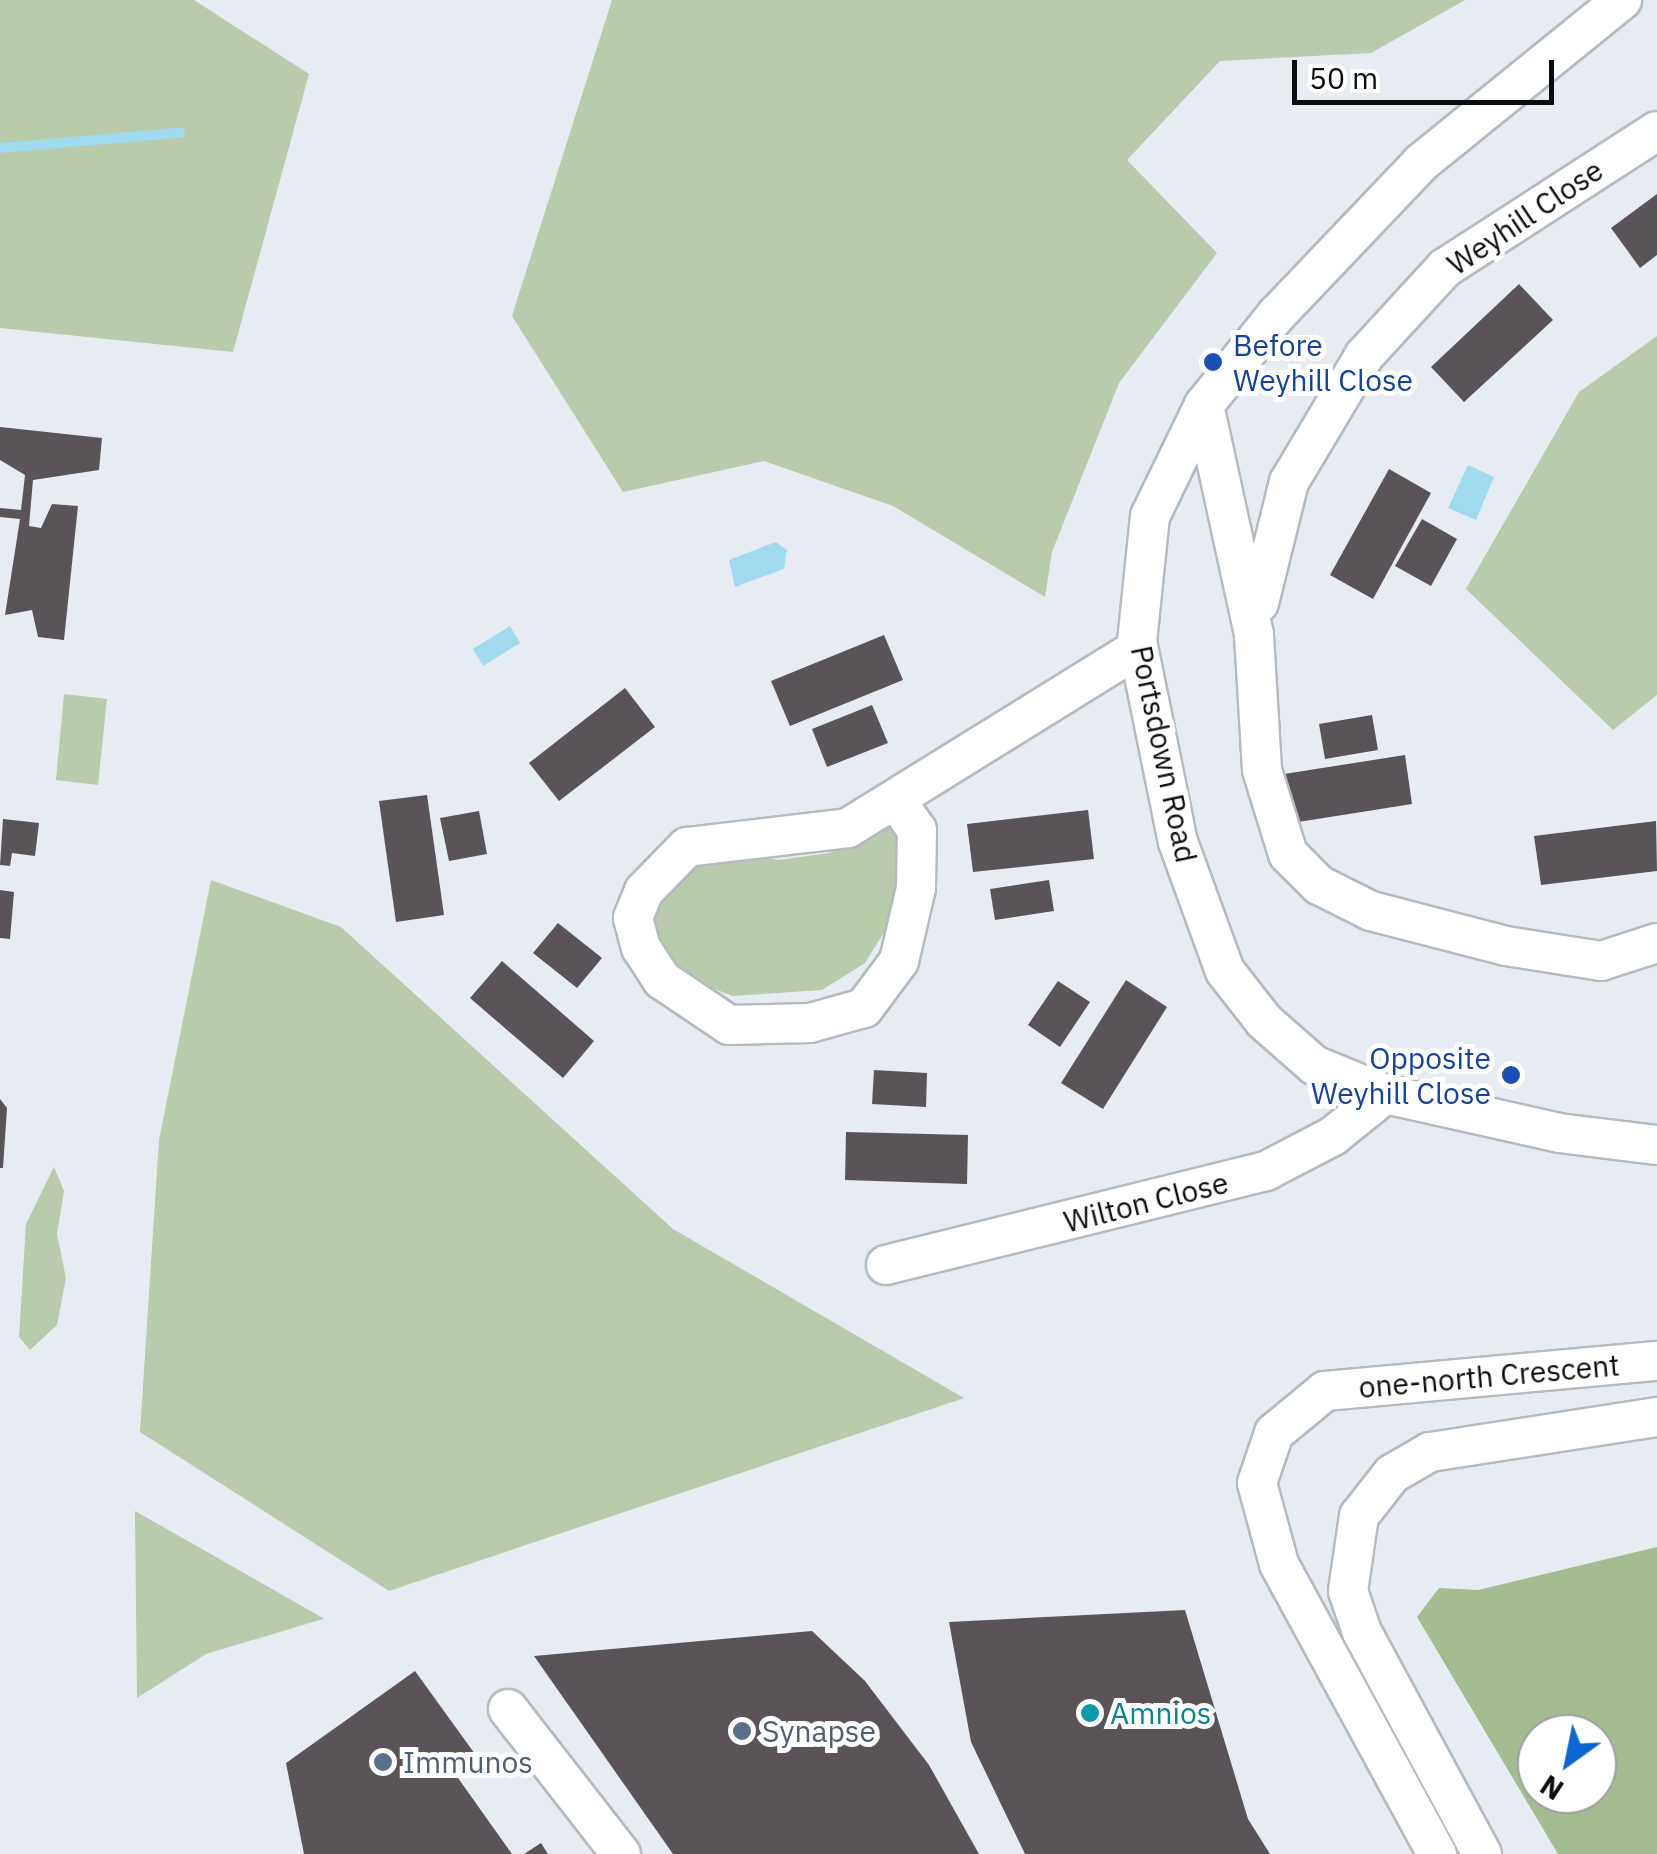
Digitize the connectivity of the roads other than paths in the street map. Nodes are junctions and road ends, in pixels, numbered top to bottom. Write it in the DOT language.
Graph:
graph roads {
  1 [pos="1622,0"];
  2 [pos="1657,131"];
  3 [pos="1204,405"];
  4 [pos="1254,635"];
  5 [pos="1137,648"];
  6 [pos="898,803"];
  7 [pos="1657,943"];
  8 [pos="1385,1094"];
  9 [pos="1657,1144"];
  10 [pos="886,1264"];
  11 [pos="1657,1361"];
  12 [pos="1657,1416"];
  13 [pos="508,1709"];
  14 [pos="620,1854"];
  15 [pos="1438,1854"];
  16 [pos="1482,1854"];
  1 -- 3 [label="street, Portsdown Road"];
  2 -- 4 [label="street, Weyhill Close"];
  3 -- 4 [label="street, Weyhill Close"];
  3 -- 5 [label="street, Portsdown Road"];
  4 -- 7 [label="street, Weyhill Close"];
  5 -- 6 [label="street"];
  5 -- 8 [label="street, Portsdown Road"];
  6 -- 6 [label="street"];
  8 -- 9 [label="street, Portsdown Road"];
  8 -- 10 [label="street, Wilton Close"];
  11 -- 15 [label="street, one-north Crescent"];
  12 -- 16 [label="street, one-north Crescent"];
  13 -- 14 [label="street"];
}
